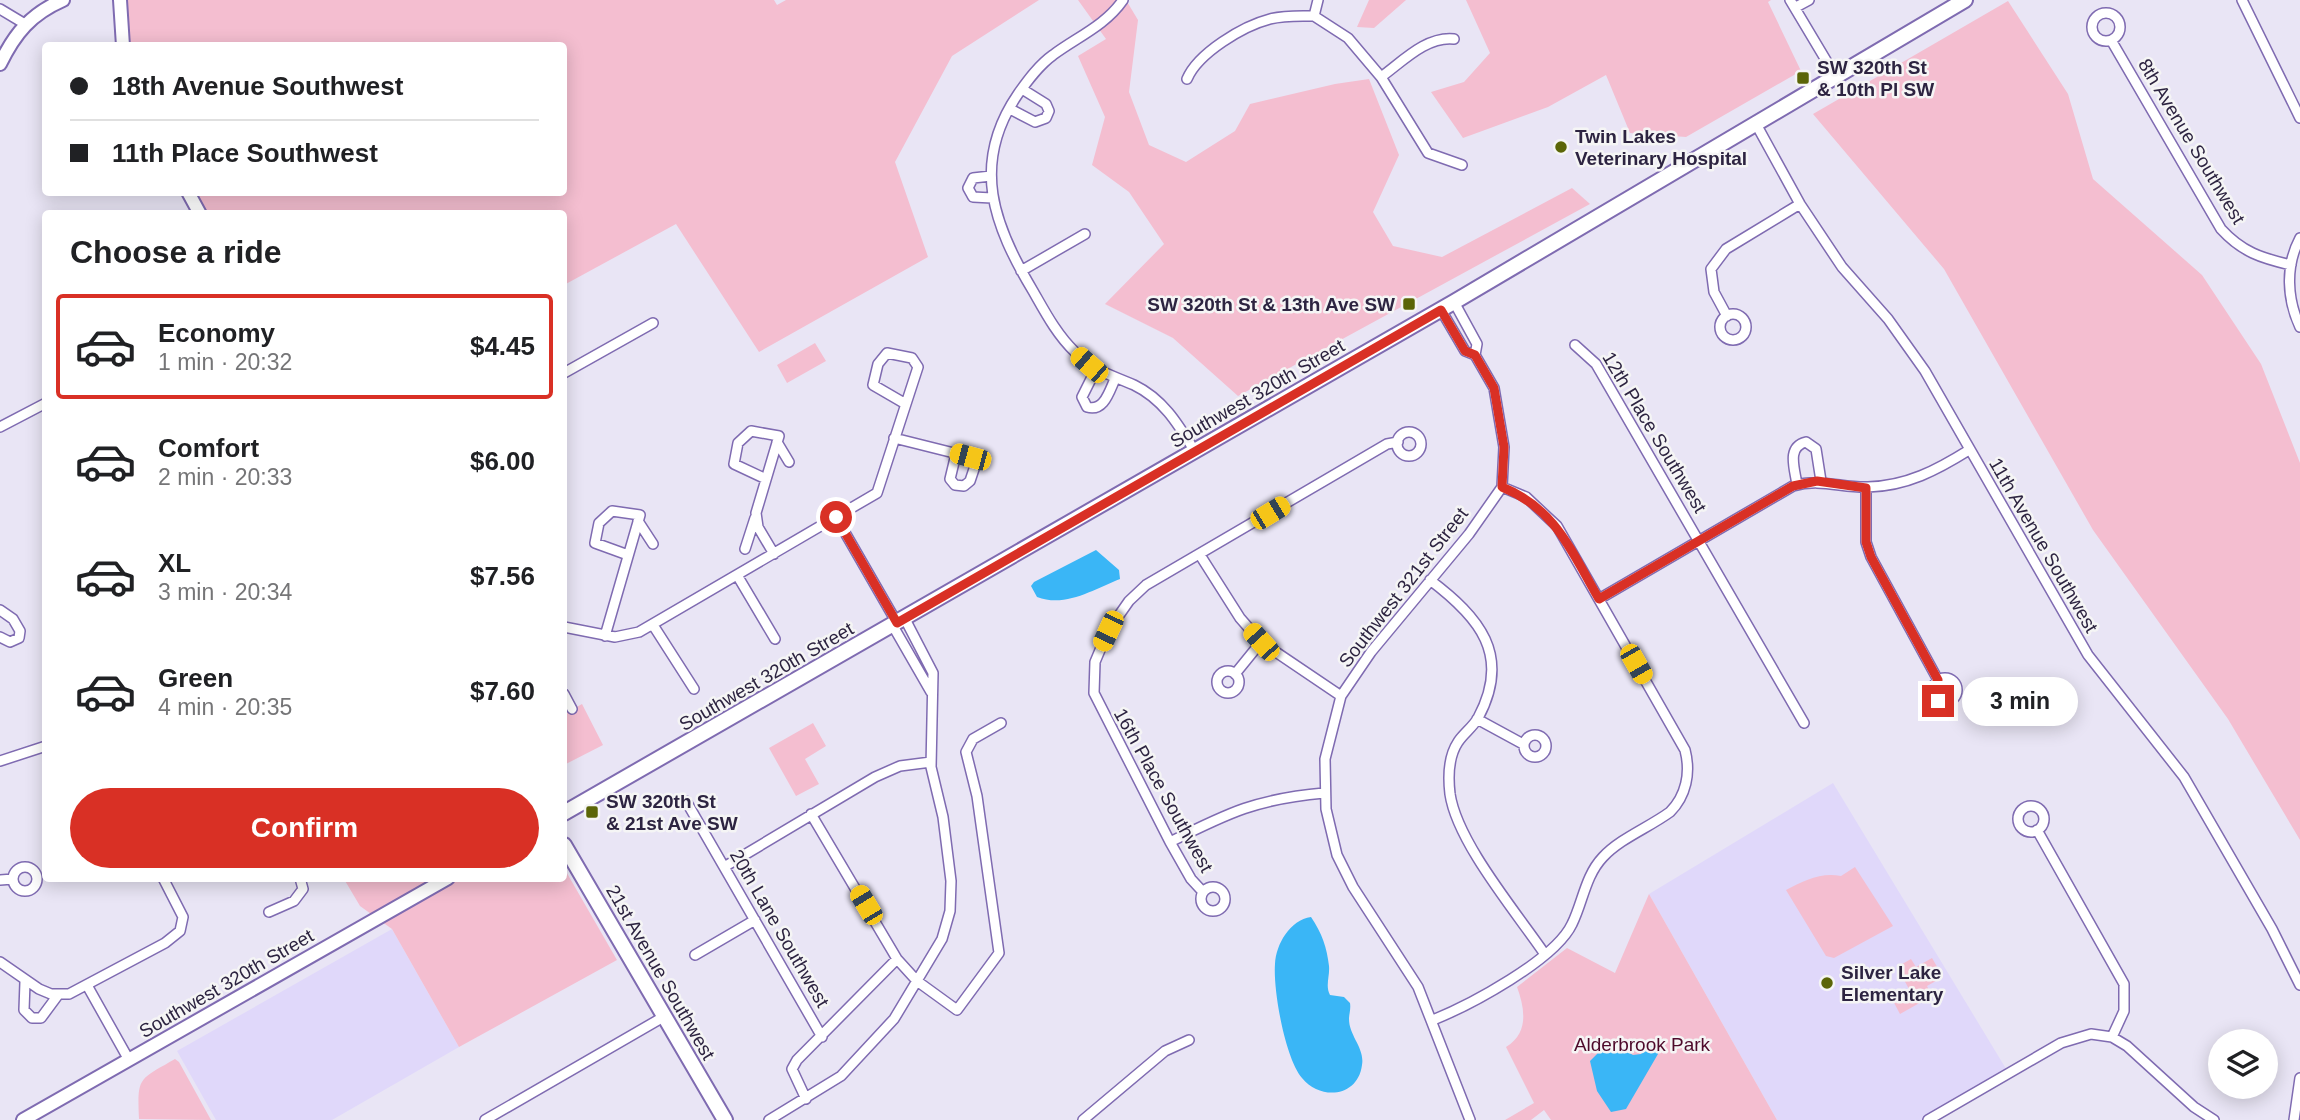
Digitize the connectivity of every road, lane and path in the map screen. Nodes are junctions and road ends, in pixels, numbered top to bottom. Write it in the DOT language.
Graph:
graph roads {
  1 [pos="63,0"];
  2 [pos="120,0"];
  3 [pos="1123,0"];
  4 [pos="1318,0"];
  5 [pos="1808,0"];
  6 [pos="1965,0"];
  7 [pos="2242,0"];
  8 [pos="1793,4"];
  9 [pos="0,9"];
  10 [pos="1314,16"];
  11 [pos="25,24"];
  12 [pos="1454,39"];
  13 [pos="2111,40"];
  14 [pos="123,42"];
  15 [pos="0,64"];
  16 [pos="1836,76"];
  17 [pos="1381,77"];
  18 [pos="1187,79"];
  19 [pos="1022,89"];
  20 [pos="1010,109"];
  21 [pos="2300,118"];
  22 [pos="1756,124"];
  23 [pos="1462,165"];
  24 [pos="991,176"];
  25 [pos="992,198"];
  26 [pos="1800,204"];
  27 [pos="1085,234"];
  28 [pos="2300,238"];
  29 [pos="2291,265"];
  30 [pos="1021,271"];
  31 [pos="1447,306"];
  32 [pos="1727,316"];
  33 [pos="653,323"];
  34 [pos="2300,327"];
  35 [pos="1575,345"];
  36 [pos="1475,355"];
  37 [pos="1096,369"];
  38 [pos="567,371"];
  39 [pos="1115,379"];
  40 [pos="904,403"];
  41 [pos="42,405"];
  42 [pos="0,428"];
  43 [pos="894,438"];
  44 [pos="777,442"];
  45 [pos="1398,442"];
  46 [pos="1194,450"];
  47 [pos="1969,450"];
  48 [pos="956,454"];
  49 [pos="789,462"];
  50 [pos="766,479"];
  51 [pos="1821,481"];
  52 [pos="1797,485"];
  53 [pos="1502,487"];
  54 [pos="1866,488"];
  55 [pos="756,513"];
  56 [pos="836,517"];
  57 [pos="638,521"];
  58 [pos="1700,540"];
  59 [pos="653,544"];
  60 [pos="745,549"];
  61 [pos="774,554"];
  62 [pos="628,555"];
  63 [pos="1200,555"];
  64 [pos="737,575"];
  65 [pos="1430,580"];
  66 [pos="1599,599"];
  67 [pos="0,610"];
  68 [pos="898,623"];
  69 [pos="653,625"];
  70 [pos="567,628"];
  71 [pos="605,636"];
  72 [pos="0,637"];
  73 [pos="775,639"];
  74 [pos="1261,642"];
  75 [pos="1234,674"];
  76 [pos="1938,680"];
  77 [pos="694,689"];
  78 [pos="1341,696"];
  79 [pos="567,700"];
  80 [pos="572,709"];
  81 [pos="1477,719"];
  82 [pos="1001,723"];
  83 [pos="1804,723"];
  84 [pos="1523,744"];
  85 [pos="42,747"];
  86 [pos="0,761"];
  87 [pos="931,762"];
  88 [pos="1324,793"];
  89 [pos="686,801"];
  90 [pos="567,811"];
  91 [pos="811,814"];
  92 [pos="2037,830"];
  93 [pos="1170,842"];
  94 [pos="567,850"];
  95 [pos="724,867"];
  96 [pos="13,879"];
  97 [pos="0,880"];
  98 [pos="165,882"];
  99 [pos="301,882"];
  100 [pos="441,882"];
  101 [pos="1203,892"];
  102 [pos="270,912"];
  103 [pos="755,920"];
  104 [pos="1544,953"];
  105 [pos="695,955"];
  106 [pos="897,959"];
  107 [pos="0,962"];
  108 [pos="917,981"];
  109 [pos="25,982"];
  110 [pos="2300,985"];
  111 [pos="88,987"];
  112 [pos="59,995"];
  113 [pos="665,1016"];
  114 [pos="1433,1020"];
  115 [pos="822,1037"];
  116 [pos="2112,1037"];
  117 [pos="1189,1040"];
  118 [pos="129,1060"];
  119 [pos="2300,1078"];
  120 [pos="806,1099"];
  121 [pos="1094,1112"];
  122 [pos="23,1120"];
  123 [pos="485,1120"];
  124 [pos="725,1120"];
  125 [pos="769,1120"];
  126 [pos="1083,1120"];
  127 [pos="1100,1120"];
  128 [pos="1470,1120"];
  129 [pos="1928,1120"];
  130 [pos="2214,1120"];
  131 [pos="2294,1120"];
  1 -- 11 [label="main road"];
  2 -- 14 [label="main road"];
  3 -- 19 [label="street"];
  4 -- 10 [label="street"];
  5 -- 8 [label="street"];
  6 -- 16 [label="main road, Southwest 320th Street"];
  7 -- 21 [label="street"];
  8 -- 16 [label="street"];
  9 -- 11 [label="street"];
  10 -- 17 [label="street"];
  10 -- 18 [label="street"];
  11 -- 15 [label="main road"];
  12 -- 17 [label="street"];
  13 -- 29 [label="street, 8th Avenue Southwest"];
  16 -- 22 [label="main road, Southwest 320th Street"];
  17 -- 23 [label="street"];
  19 -- 20 [label="street"];
  19 -- 20 [label="street"];
  20 -- 24 [label="street"];
  22 -- 26 [label="street, 11th Avenue Southwest"];
  22 -- 31 [label="main road, Southwest 320th Street"];
  24 -- 25 [label="street"];
  24 -- 25 [label="street"];
  25 -- 30 [label="street"];
  26 -- 32 [label="street"];
  26 -- 47 [label="street, 11th Avenue Southwest"];
  27 -- 30 [label="street"];
  28 -- 29 [label="street"];
  29 -- 34 [label="street"];
  30 -- 37 [label="street"];
  31 -- 36 [label="street"];
  31 -- 36 [label="street"];
  31 -- 46 [label="main road, Southwest 320th Street"];
  33 -- 38 [label="street"];
  35 -- 58 [label="street, 12th Place Southwest"];
  36 -- 53 [label="street"];
  37 -- 39 [label="street"];
  37 -- 39 [label="street"];
  39 -- 46 [label="street"];
  40 -- 40 [label="street"];
  40 -- 43 [label="street"];
  41 -- 42 [label="street"];
  43 -- 48 [label="street"];
  43 -- 56 [label="street"];
  44 -- 49 [label="street"];
  44 -- 50 [label="street"];
  44 -- 50 [label="street"];
  45 -- 63 [label="street"];
  46 -- 68 [label="main road, Southwest 320th Street"];
  47 -- 54 [label="street"];
  47 -- 110 [label="street, 11th Avenue Southwest"];
  50 -- 55 [label="street"];
  51 -- 52 [label="street"];
  51 -- 52 [label="street"];
  51 -- 54 [label="street"];
  52 -- 58 [label="street"];
  53 -- 65 [label="street, Southwest 321st Street"];
  53 -- 66 [label="street"];
  54 -- 76 [label="street"];
  55 -- 60 [label="street"];
  55 -- 61 [label="street"];
  56 -- 61 [label="street"];
  56 -- 68 [label="street"];
  57 -- 59 [label="street"];
  57 -- 62 [label="street"];
  57 -- 62 [label="street"];
  58 -- 66 [label="street"];
  58 -- 83 [label="street, 12th Place Southwest"];
  61 -- 64 [label="street"];
  62 -- 71 [label="street"];
  63 -- 74 [label="street"];
  63 -- 93 [label="street, 16th Place Southwest"];
  64 -- 69 [label="street"];
  64 -- 73 [label="street"];
  65 -- 78 [label="street, Southwest 321st Street"];
  65 -- 81 [label="street"];
  66 -- 104 [label="street"];
  67 -- 72 [label="street"];
  68 -- 87 [label="street"];
  68 -- 90 [label="main road, Southwest 320th Street"];
  69 -- 71 [label="street"];
  69 -- 77 [label="street"];
  70 -- 71 [label="street"];
  74 -- 75 [label="street"];
  74 -- 78 [label="street"];
  78 -- 88 [label="street, Southwest 321st Street"];
  79 -- 80 [label="street"];
  81 -- 84 [label="street"];
  81 -- 104 [label="street"];
  82 -- 108 [label="street"];
  85 -- 86 [label="street"];
  87 -- 91 [label="street"];
  87 -- 108 [label="street"];
  88 -- 93 [label="street"];
  88 -- 114 [label="street, Southwest 321st Street"];
  89 -- 95 [label="street, 20th Lane Southwest"];
  91 -- 95 [label="street"];
  91 -- 106 [label="street"];
  92 -- 116 [label="street"];
  93 -- 101 [label="street, 16th Place Southwest"];
  94 -- 113 [label="main road, 21st Avenue Southwest"];
  95 -- 103 [label="street, 20th Lane Southwest"];
  96 -- 97 [label="street"];
  98 -- 111 [label="street"];
  99 -- 102 [label="street"];
  100 -- 118 [label="main road, Southwest 320th Street"];
  103 -- 105 [label="street"];
  103 -- 115 [label="street, 20th Lane Southwest"];
  104 -- 114 [label="street"];
  106 -- 108 [label="street"];
  106 -- 115 [label="street, 20th Lane Southwest"];
  107 -- 109 [label="street"];
  108 -- 120 [label="street"];
  109 -- 112 [label="street"];
  109 -- 112 [label="street"];
  111 -- 112 [label="street"];
  111 -- 118 [label="street"];
  113 -- 123 [label="street"];
  113 -- 124 [label="main road, 21st Avenue Southwest"];
  114 -- 128 [label="street, Southwest 321st Street"];
  115 -- 120 [label="street, 20th Lane Southwest"];
  116 -- 129 [label="street"];
  116 -- 130 [label="street"];
  117 -- 121 [label="street"];
  118 -- 122 [label="main road, Southwest 320th Street"];
  119 -- 131 [label="street"];
  120 -- 125 [label="street"];
  121 -- 126 [label="street"];
  121 -- 127 [label="street"];
}
